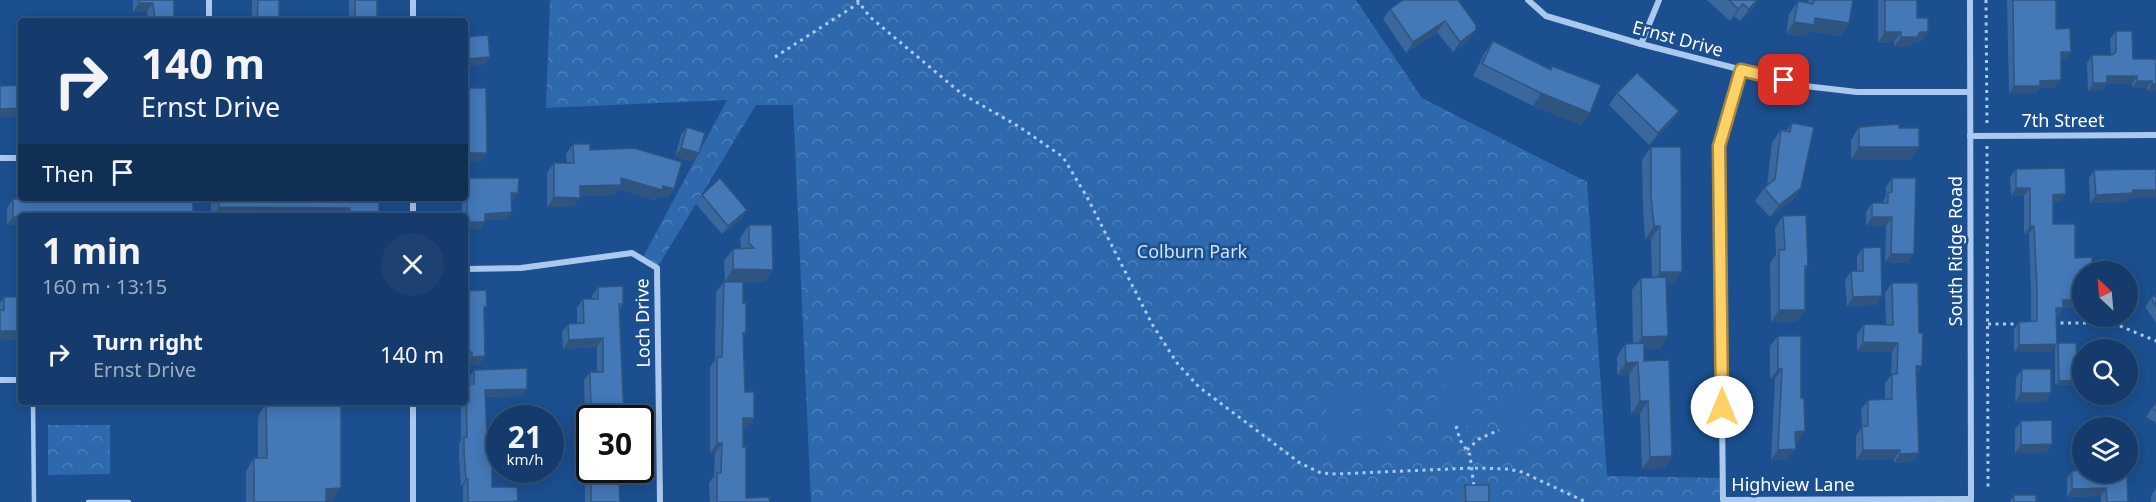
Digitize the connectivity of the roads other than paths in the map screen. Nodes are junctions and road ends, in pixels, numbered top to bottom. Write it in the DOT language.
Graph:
graph roads {
  1 [pos="209,0"];
  2 [pos="413,0"];
  3 [pos="1528,0"];
  4 [pos="1659,0"];
  5 [pos="1970,0"];
  6 [pos="209,18"];
  7 [pos="413,18"];
  8 [pos="1641,44"];
  9 [pos="1741,70"];
  10 [pos="1970,92"];
  11 [pos="2156,135"];
  12 [pos="1970,136"];
  13 [pos="0,158"];
  14 [pos="18,158"];
  15 [pos="468,268"];
  16 [pos="0,380"];
  17 [pos="18,380"];
  18 [pos="33,405"];
  19 [pos="413,405"];
  20 [pos="1971,500"];
  21 [pos="34,502"];
  22 [pos="88,502"];
  23 [pos="129,502"];
  24 [pos="413,502"];
  25 [pos="660,502"];
  1 -- 6 [label="street"];
  2 -- 7 [label="street"];
  3 -- 8 [label="street, Ernst Drive"];
  4 -- 8 [label="street"];
  5 -- 10 [label="street, South Ridge Road"];
  8 -- 9 [label="street, Ernst Drive"];
  9 -- 10 [label="street, Ernst Drive"];
  9 -- 20 [label="street, Highview Lane"];
  10 -- 12 [label="street, South Ridge Road"];
  11 -- 12 [label="street, 7th Street"];
  12 -- 20 [label="street, South Ridge Road"];
  13 -- 14 [label="street"];
  15 -- 25 [label="street, Loch Drive"];
  16 -- 17 [label="street"];
  18 -- 21 [label="lane"];
  19 -- 24 [label="street"];
  22 -- 23 [label="lane"];
}
